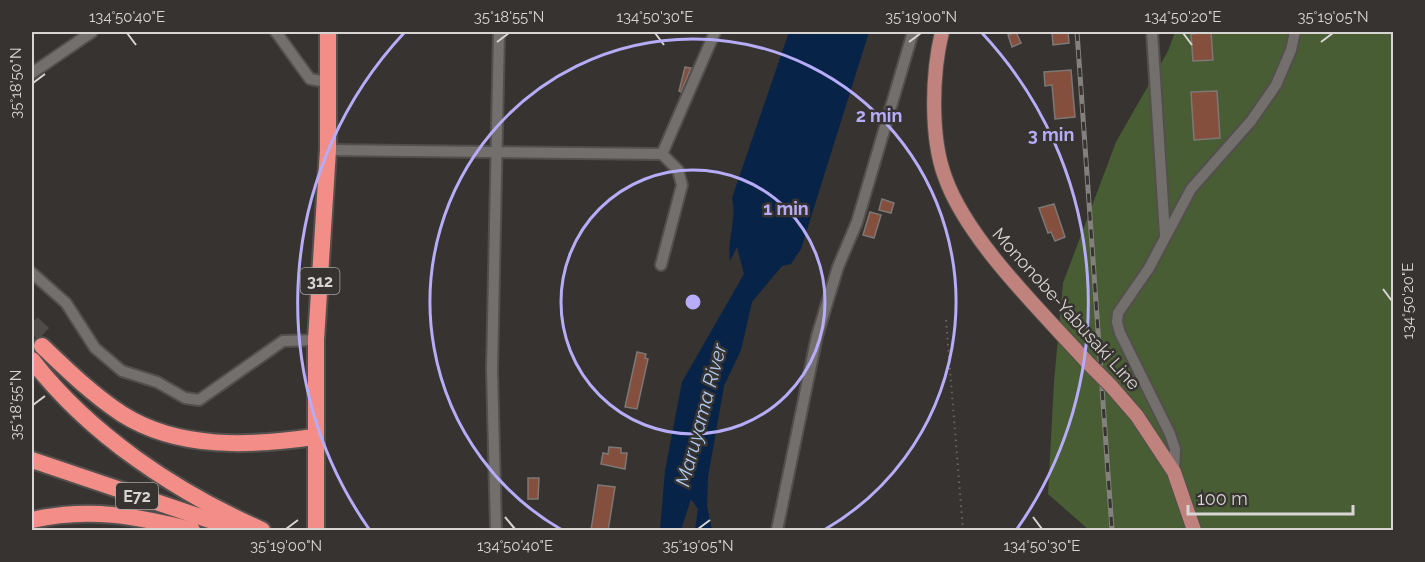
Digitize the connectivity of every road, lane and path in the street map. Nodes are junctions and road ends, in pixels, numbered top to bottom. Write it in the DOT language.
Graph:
graph roads {
  1 [pos="92,32"];
  2 [pos="276,32"];
  3 [pos="328,32"];
  4 [pos="499,32"];
  5 [pos="715,32"];
  6 [pos="913,32"];
  7 [pos="942,32"];
  8 [pos="1152,32"];
  9 [pos="1295,32"];
  10 [pos="32,73"];
  11 [pos="327,82"];
  12 [pos="328,150"];
  13 [pos="497,153"];
  14 [pos="662,154"];
  15 [pos="1166,235"];
  16 [pos="661,265"];
  17 [pos="32,273"];
  18 [pos="946,320"];
  19 [pos="316,340"];
  20 [pos="44,341"];
  21 [pos="32,360"];
  22 [pos="314,437"];
  23 [pos="32,461"];
  24 [pos="1173,472"];
  25 [pos="32,520"];
  26 [pos="192,531"];
  27 [pos="239,531"];
  28 [pos="262,531"];
  29 [pos="316,531"];
  30 [pos="496,531"];
  31 [pos="777,531"];
  32 [pos="963,531"];
  33 [pos="1194,531"];
  1 -- 10 [label="street"];
  2 -- 11 [label="street"];
  3 -- 11 [label="highway, 312"];
  4 -- 13 [label="street"];
  5 -- 14 [label="street"];
  6 -- 31 [label="street"];
  7 -- 24 [label="main road, Mononobe-Yabusaki Line, bridge"];
  8 -- 15 [label="street"];
  9 -- 15 [label="street"];
  11 -- 12 [label="highway, 312"];
  12 -- 13 [label="street"];
  12 -- 19 [label="highway, 312"];
  13 -- 14 [label="street"];
  13 -- 30 [label="street"];
  14 -- 16 [label="street"];
  15 -- 24 [label="street"];
  17 -- 19 [label="street"];
  18 -- 32 [label="path"];
  19 -- 22 [label="highway, 312"];
  20 -- 22 [label="highway"];
  21 -- 28 [label="highway"];
  22 -- 29 [label="highway, 312"];
  23 -- 27 [label="highway, E72"];
  24 -- 33 [label="main road, Mononobe-Yabusaki Line"];
  25 -- 26 [label="highway"];
}
